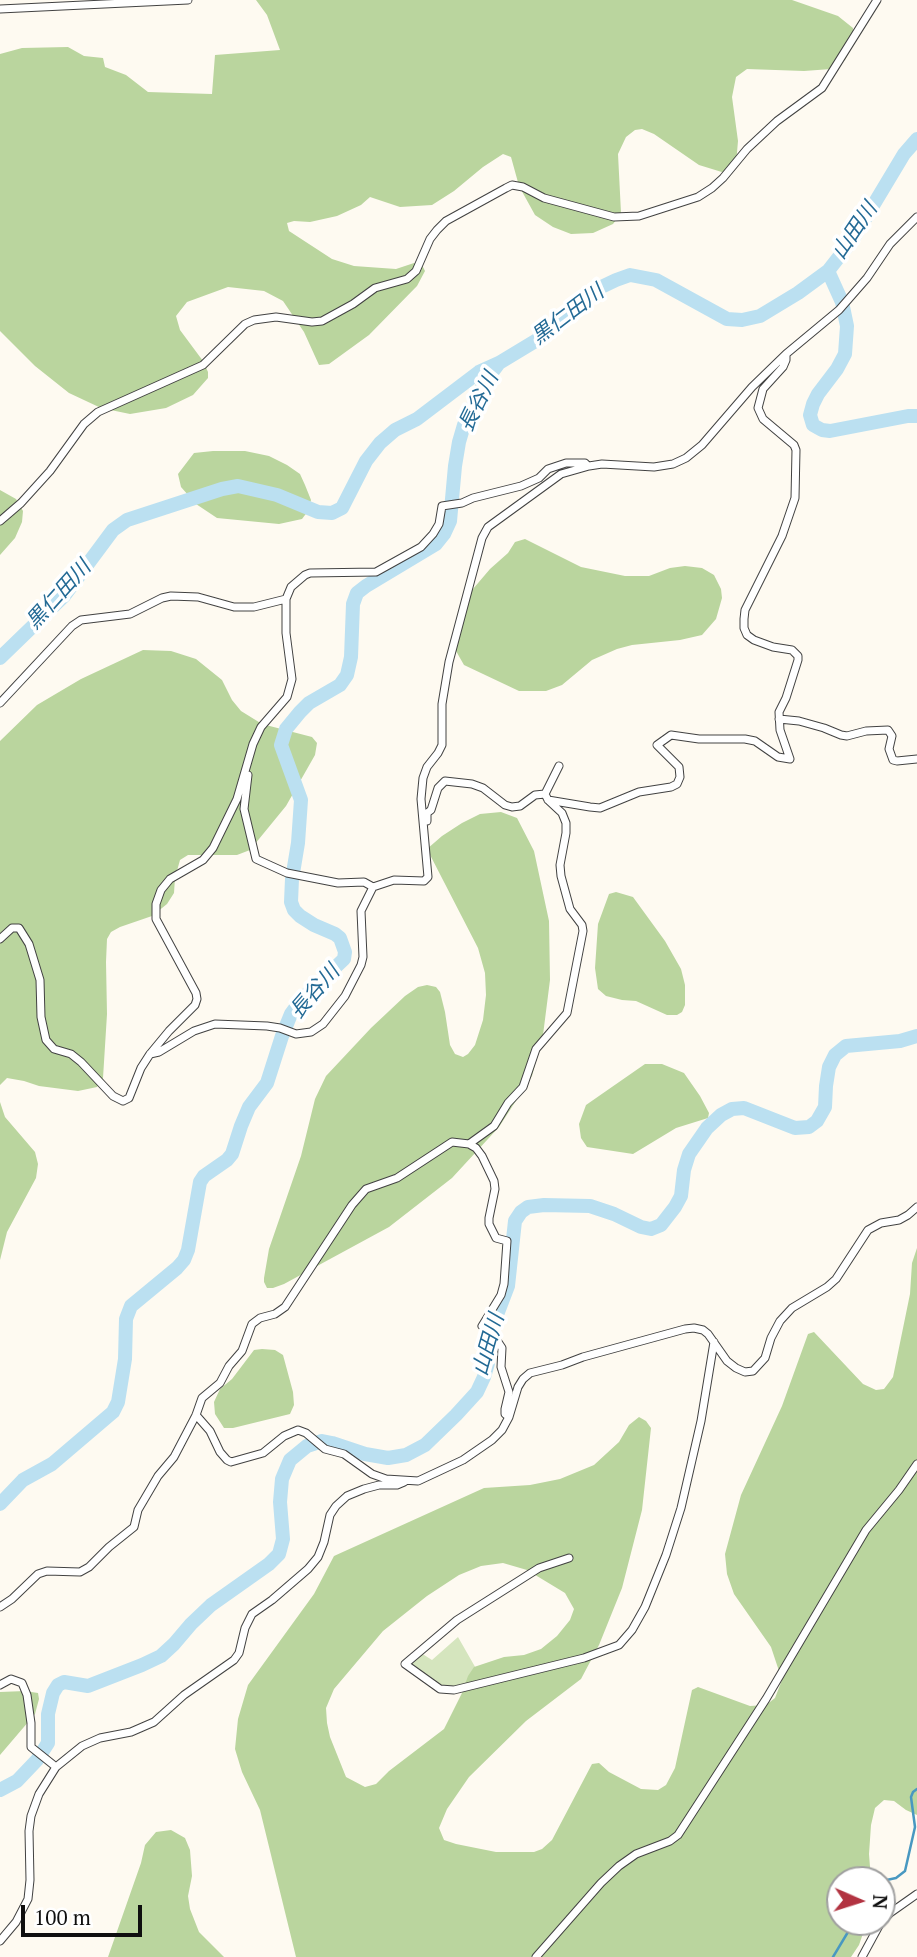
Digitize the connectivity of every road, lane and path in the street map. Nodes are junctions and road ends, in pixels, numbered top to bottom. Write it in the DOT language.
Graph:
graph roads {
  1 [pos="188,0"];
  2 [pos="877,0"];
  3 [pos="0,9"];
  4 [pos="917,217"];
  5 [pos="786,354"];
  6 [pos="589,466"];
  7 [pos="0,521"];
  8 [pos="286,599"];
  9 [pos="0,703"];
  10 [pos="779,719"];
  11 [pos="917,759"];
  12 [pos="559,766"];
  13 [pos="246,768"];
  14 [pos="422,778"];
  15 [pos="547,797"];
  16 [pos="427,813"];
  17 [pos="428,866"];
  18 [pos="373,887"];
  19 [pos="0,939"];
  20 [pos="150,1054"];
  21 [pos="469,1144"];
  22 [pos="917,1207"];
  23 [pos="714,1341"];
  24 [pos="195,1415"];
  25 [pos="509,1417"];
  26 [pos="917,1464"];
  27 [pos="405,1481"];
  28 [pos="569,1558"];
  29 [pos="0,1607"];
  30 [pos="0,1685"];
  31 [pos="56,1767"];
  32 [pos="917,1894"];
  33 [pos="896,1909"];
  34 [pos="874,1936"];
  35 [pos="0,1941"];
  36 [pos="536,1957"];
  37 [pos="862,1957"];
  1 -- 3 [label="street"];
  2 -- 7 [label="street"];
  4 -- 5 [label="street"];
  5 -- 6 [label="street"];
  5 -- 10 [label="street"];
  6 -- 8 [label="street"];
  6 -- 14 [label="street"];
  8 -- 9 [label="street"];
  8 -- 13 [label="street"];
  10 -- 11 [label="street"];
  10 -- 15 [label="street"];
  12 -- 15 [label="street"];
  13 -- 18 [label="street"];
  13 -- 20 [label="street"];
  14 -- 16 [label="street"];
  14 -- 17 [label="street"];
  15 -- 16 [label="street"];
  15 -- 21 [label="street"];
  16 -- 17 [label="street"];
  17 -- 18 [label="street"];
  18 -- 20 [label="street"];
  19 -- 20 [label="street"];
  21 -- 24 [label="street"];
  21 -- 25 [label="street"];
  22 -- 23 [label="street"];
  23 -- 25 [label="street"];
  23 -- 28 [label="street"];
  24 -- 27 [label="street"];
  24 -- 29 [label="street"];
  25 -- 27 [label="street"];
  26 -- 36 [label="street"];
  27 -- 31 [label="street"];
  30 -- 31 [label="street"];
  31 -- 35 [label="street"];
  32 -- 33 [label="street"];
  34 -- 37 [label="street"];
}
